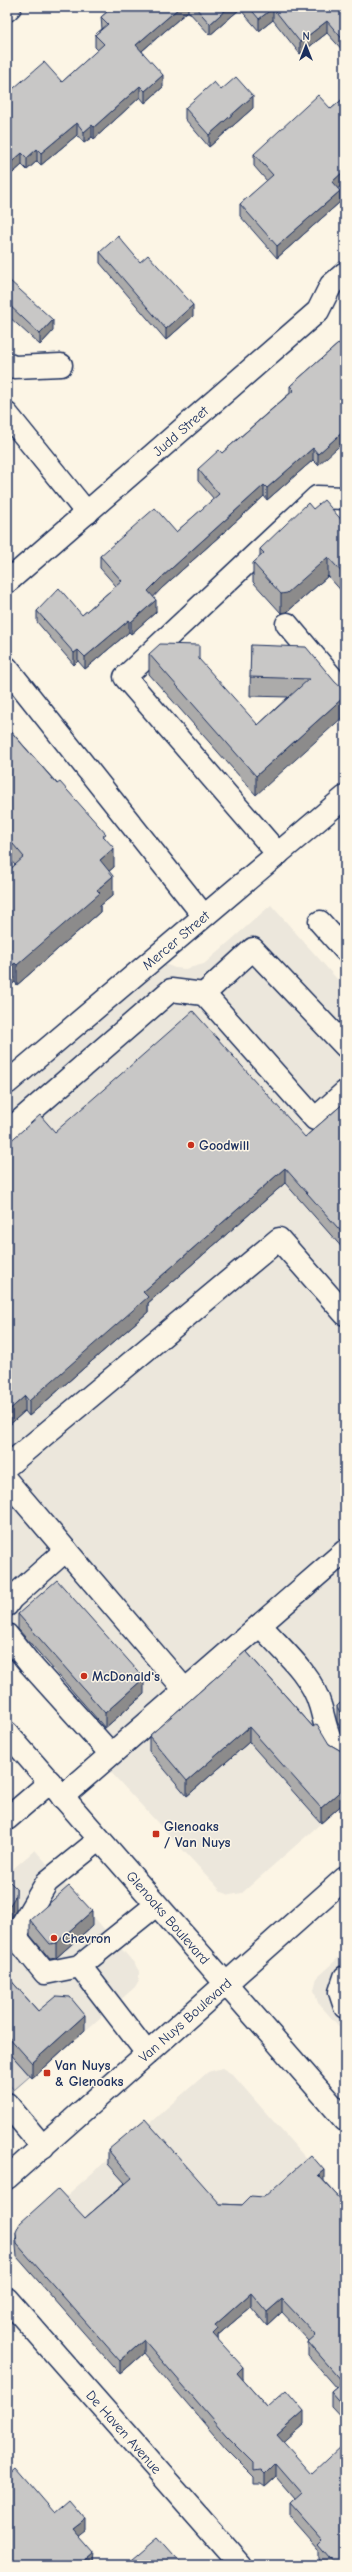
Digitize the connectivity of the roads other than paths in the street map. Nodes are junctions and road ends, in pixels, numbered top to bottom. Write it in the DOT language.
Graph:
graph roads {
  1 [pos="10,7"];
  2 [pos="7,10"];
  3 [pos="345,273"];
  4 [pos="7,364"];
  5 [pos="61,365"];
  6 [pos="7,414"];
  7 [pos="345,498"];
  8 [pos="87,514"];
  9 [pos="7,582"];
  10 [pos="288,624"];
  11 [pos="7,668"];
  12 [pos="345,693"];
  13 [pos="345,797"];
  14 [pos="278,854"];
  15 [pos="204,916"];
  16 [pos="320,922"];
  17 [pos="345,950"];
  18 [pos="204,994"];
  19 [pos="345,1046"];
  20 [pos="7,1083"];
  21 [pos="345,1092"];
  22 [pos="7,1132"];
  23 [pos="345,1314"];
  24 [pos="7,1466"];
  25 [pos="7,1481"];
  26 [pos="66,1550"];
  27 [pos="345,1551"];
  28 [pos="7,1605"];
  29 [pos="260,1626"];
  30 [pos="7,1635"];
  31 [pos="185,1690"];
  32 [pos="7,1733"];
  33 [pos="111,1754"];
  34 [pos="345,1754"];
  35 [pos="56,1789"];
  36 [pos="7,1819"];
  37 [pos="99,1840"];
  38 [pos="345,1878"];
  39 [pos="156,1904"];
  40 [pos="80,1966"];
  41 [pos="345,1977"];
  42 [pos="225,1983"];
  43 [pos="345,2007"];
  44 [pos="148,2053"];
  45 [pos="7,2104"];
  46 [pos="345,2120"];
  47 [pos="43,2147"];
  48 [pos="7,2178"];
  49 [pos="7,2299"];
  50 [pos="241,2565"];
  1 -- 2 [label="street"];
  3 -- 8 [label="street, Judd Street"];
  4 -- 5 [label="street"];
  6 -- 8 [label="street"];
  7 -- 14 [label="street"];
  8 -- 9 [label="street, Judd Street"];
  10 -- 12 [label="street"];
  11 -- 15 [label="street"];
  13 -- 14 [label="street, Mercer Street"];
  14 -- 15 [label="street, Mercer Street"];
  15 -- 20 [label="street, Mercer Street"];
  16 -- 17 [label="street"];
  18 -- 19 [label="street"];
  18 -- 21 [label="street"];
  18 -- 22 [label="street"];
  23 -- 24 [label="street"];
  25 -- 26 [label="street"];
  26 -- 28 [label="street"];
  26 -- 31 [label="street"];
  27 -- 29 [label="street"];
  29 -- 31 [label="street"];
  29 -- 34 [label="street"];
  30 -- 33 [label="street"];
  31 -- 33 [label="street"];
  32 -- 35 [label="street, Glenoaks Boulevard"];
  33 -- 35 [label="street"];
  35 -- 36 [label="street"];
  35 -- 37 [label="street, Glenoaks Boulevard"];
  37 -- 39 [label="street, Glenoaks Boulevard"];
  37 -- 40 [label="street"];
  38 -- 42 [label="street, Van Nuys Boulevard"];
  39 -- 40 [label="street"];
  39 -- 42 [label="street, Glenoaks Boulevard"];
  40 -- 44 [label="street"];
  41 -- 43 [label="street"];
  42 -- 44 [label="street, Van Nuys Boulevard"];
  42 -- 46 [label="street, Glenoaks Boulevard"];
  44 -- 47 [label="street, Van Nuys Boulevard"];
  45 -- 47 [label="street"];
  47 -- 48 [label="street, Van Nuys Boulevard"];
  49 -- 50 [label="street, De Haven Avenue"];
}
